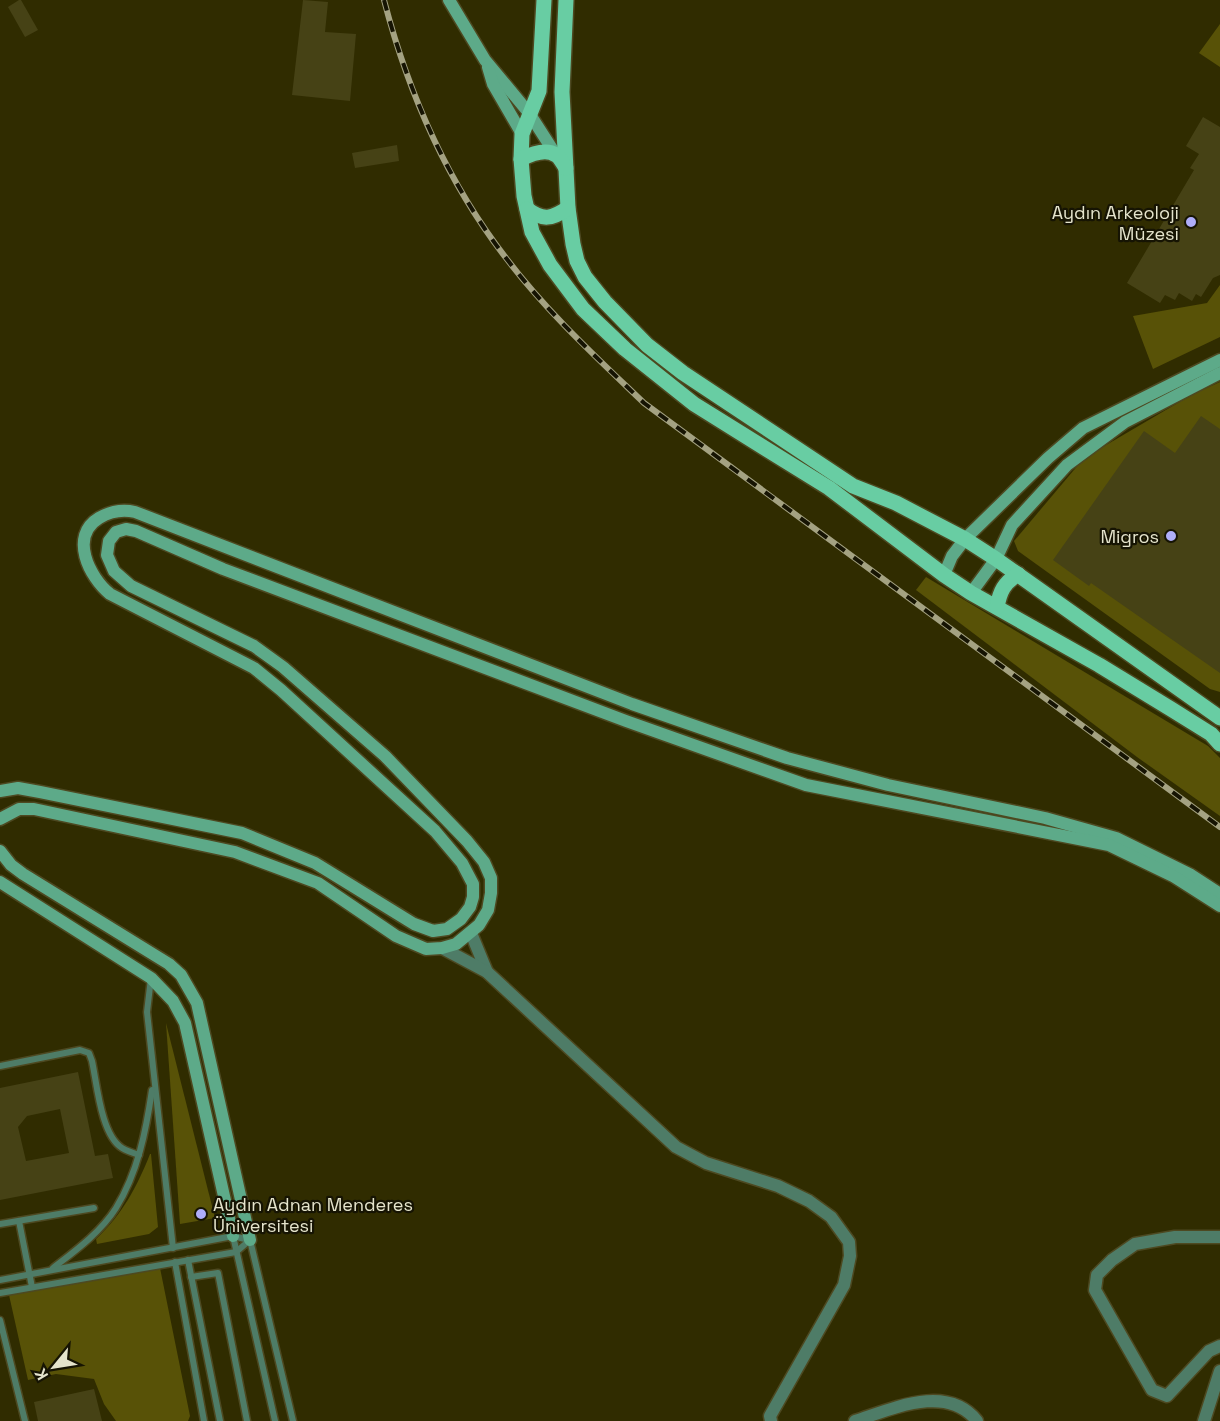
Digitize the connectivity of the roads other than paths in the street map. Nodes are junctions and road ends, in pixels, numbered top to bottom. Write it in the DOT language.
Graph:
graph roads {
  1 [pos="449,0"];
  2 [pos="544,0"];
  3 [pos="566,0"];
  4 [pos="485,60"];
  5 [pos="529,113"];
  6 [pos="522,134"];
  7 [pos="521,159"];
  8 [pos="561,161"];
  9 [pos="568,208"];
  10 [pos="527,209"];
  11 [pos="1220,360"];
  12 [pos="1220,373"];
  13 [pos="965,539"];
  14 [pos="996,559"];
  15 [pos="1018,574"];
  16 [pos="944,575"];
  17 [pos="971,593"];
  18 [pos="997,607"];
  19 [pos="1220,718"];
  20 [pos="1220,744"];
  21 [pos="0,791"];
  22 [pos="0,819"];
  23 [pos="0,851"];
  24 [pos="0,882"];
  25 [pos="1220,894"];
  26 [pos="1220,906"];
  27 [pos="471,933"];
  28 [pos="442,948"];
  29 [pos="487,972"];
  30 [pos="151,978"];
  31 [pos="0,1066"];
  32 [pos="154,1081"];
  33 [pos="139,1155"];
  34 [pos="94,1209"];
  35 [pos="20,1221"];
  36 [pos="0,1224"];
  37 [pos="233,1236"];
  38 [pos="1220,1238"];
  39 [pos="250,1240"];
  40 [pos="173,1248"];
  41 [pos="236,1252"];
  42 [pos="188,1260"];
  43 [pos="175,1262"];
  44 [pos="50,1270"];
  45 [pos="29,1274"];
  46 [pos="191,1277"];
  47 [pos="0,1280"];
  48 [pos="32,1287"];
  49 [pos="0,1293"];
  50 [pos="0,1320"];
  51 [pos="1220,1346"];
  52 [pos="1220,1371"];
  53 [pos="25,1421"];
  54 [pos="204,1421"];
  55 [pos="220,1421"];
  56 [pos="247,1421"];
  57 [pos="275,1421"];
  58 [pos="293,1421"];
  59 [pos="771,1421"];
  60 [pos="855,1421"];
  61 [pos="978,1421"];
  62 [pos="1204,1421"];
  1 -- 4 [label="street"];
  2 -- 5 [label="main road"];
  3 -- 8 [label="main road"];
  4 -- 5 [label="street"];
  4 -- 6 [label="street"];
  5 -- 6 [label="main road"];
  5 -- 8 [label="street"];
  6 -- 7 [label="main road"];
  7 -- 8 [label="main road"];
  7 -- 10 [label="main road"];
  8 -- 9 [label="main road"];
  9 -- 10 [label="main road"];
  9 -- 13 [label="main road"];
  10 -- 16 [label="main road"];
  11 -- 13 [label="street"];
  12 -- 14 [label="street"];
  13 -- 14 [label="main road"];
  13 -- 16 [label="street"];
  14 -- 15 [label="main road"];
  14 -- 17 [label="street"];
  15 -- 18 [label="main road"];
  15 -- 19 [label="main road"];
  16 -- 17 [label="main road"];
  17 -- 18 [label="main road"];
  18 -- 20 [label="main road"];
  21 -- 25 [label="street"];
  22 -- 28 [label="street"];
  23 -- 39 [label="street"];
  24 -- 30 [label="street"];
  26 -- 27 [label="street"];
  27 -- 28 [label="street"];
  27 -- 29 [label="street"];
  28 -- 29 [label="street"];
  29 -- 59 [label="street"];
  30 -- 32 [label="lane"];
  30 -- 37 [label="street"];
  31 -- 33 [label="lane"];
  32 -- 33 [label="lane"];
  32 -- 40 [label="lane"];
  33 -- 44 [label="lane"];
  34 -- 35 [label="lane"];
  35 -- 36 [label="lane"];
  35 -- 45 [label="lane"];
  37 -- 39 [label="lane"];
  37 -- 40 [label="lane"];
  37 -- 41 [label="lane"];
  38 -- 51 [label="street"];
  39 -- 41 [label="lane"];
  39 -- 58 [label="lane"];
  40 -- 44 [label="lane"];
  41 -- 42 [label="lane"];
  41 -- 57 [label="lane"];
  42 -- 43 [label="lane"];
  42 -- 46 [label="lane"];
  43 -- 48 [label="lane"];
  43 -- 54 [label="lane"];
  44 -- 45 [label="lane"];
  45 -- 47 [label="lane"];
  45 -- 48 [label="lane"];
  46 -- 55 [label="lane"];
  46 -- 56 [label="lane"];
  48 -- 49 [label="lane"];
  50 -- 53 [label="lane"];
  52 -- 62 [label="street"];
  60 -- 61 [label="street"];
}
